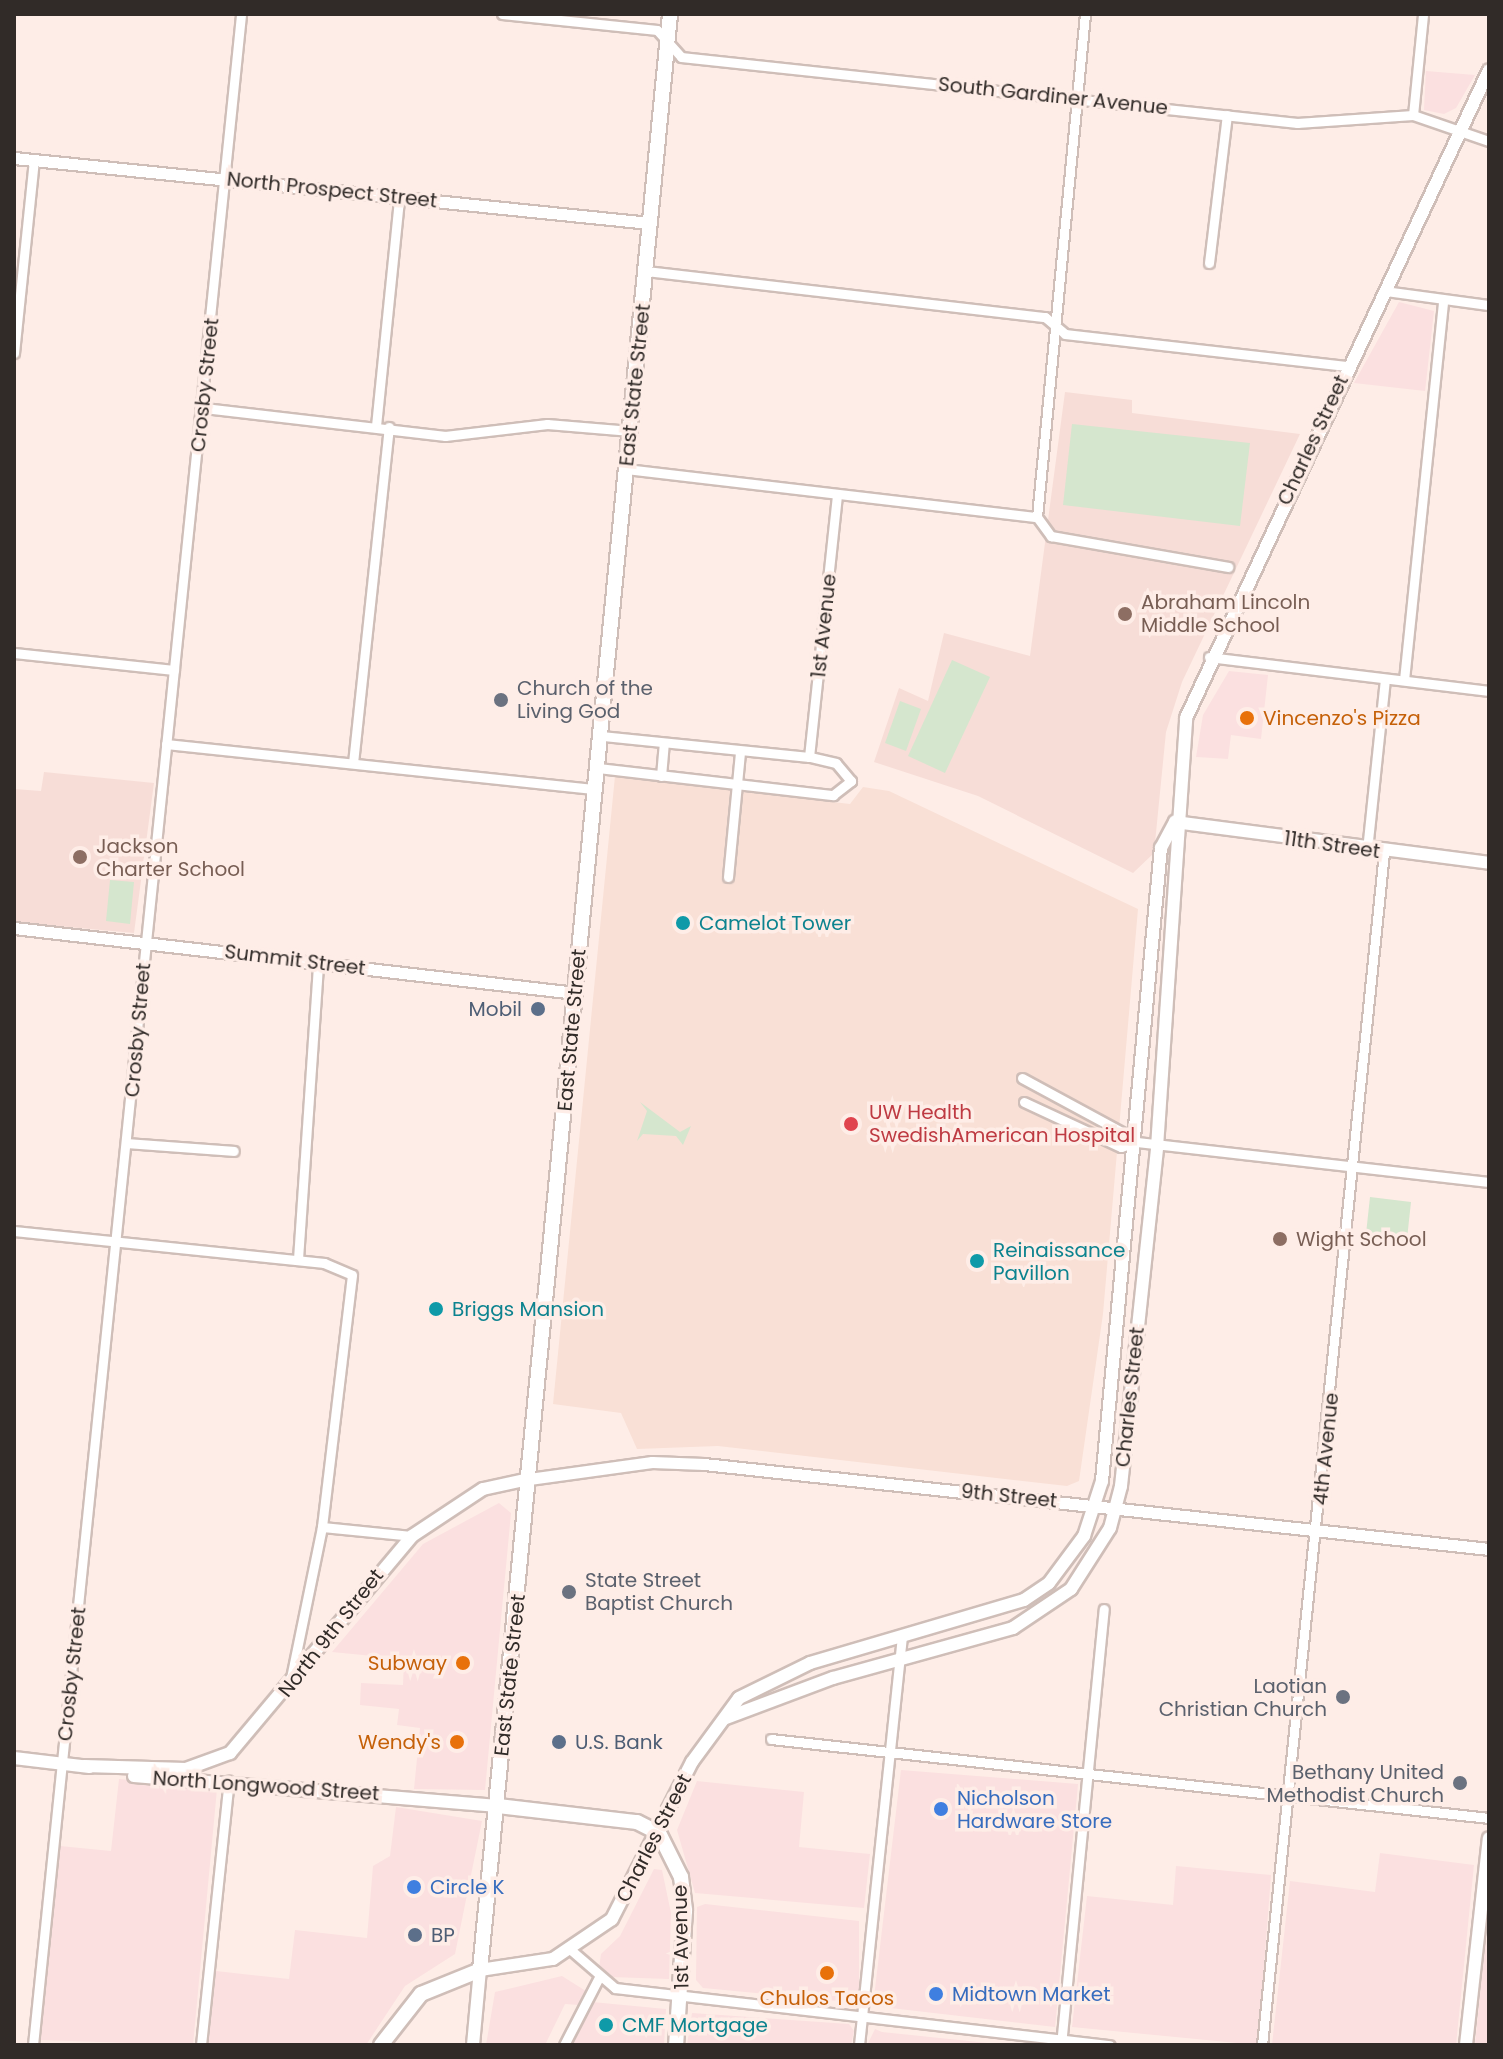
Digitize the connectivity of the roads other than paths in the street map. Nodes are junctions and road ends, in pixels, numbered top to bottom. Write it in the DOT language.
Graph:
graph roads {
  1 [pos="241,14"];
  2 [pos="502,14"];
  3 [pos="670,14"];
  4 [pos="1085,14"];
  5 [pos="1423,14"];
  6 [pos="668,43"];
  7 [pos="1489,70"];
  8 [pos="1076,97"];
  9 [pos="1227,115"];
  10 [pos="1413,115"];
  11 [pos="1459,131"];
  12 [pos="1489,141"];
  13 [pos="14,158"];
  14 [pos="34,160"];
  15 [pos="225,178"];
  16 [pos="399,198"];
  17 [pos="650,223"];
  18 [pos="1209,263"];
  19 [pos="646,271"];
  20 [pos="1385,291"];
  21 [pos="1443,300"];
  22 [pos="1489,305"];
  23 [pos="1056,326"];
  24 [pos="14,353"];
  25 [pos="1348,366"];
  26 [pos="204,408"];
  27 [pos="376,426"];
  28 [pos="389,427"];
  29 [pos="631,431"];
  30 [pos="626,469"];
  31 [pos="837,494"];
  32 [pos="1037,517"];
  33 [pos="1228,567"];
  34 [pos="14,653"];
  35 [pos="1209,657"];
  36 [pos="174,670"];
  37 [pos="1385,679"];
  38 [pos="1404,680"];
  39 [pos="1489,691"];
  40 [pos="601,736"];
  41 [pos="166,744"];
  42 [pos="664,744"];
  43 [pos="740,752"];
  44 [pos="809,757"];
  45 [pos="353,763"];
  46 [pos="598,768"];
  47 [pos="661,776"];
  48 [pos="737,785"];
  49 [pos="596,789"];
  50 [pos="1175,822"];
  51 [pos="1367,850"];
  52 [pos="1384,852"];
  53 [pos="1489,863"];
  54 [pos="728,877"];
  55 [pos="14,928"];
  56 [pos="145,942"];
  57 [pos="318,962"];
  58 [pos="576,993"];
  59 [pos="1022,1078"];
  60 [pos="1024,1102"];
  61 [pos="1137,1142"];
  62 [pos="127,1143"];
  63 [pos="1157,1147"];
  64 [pos="234,1151"];
  65 [pos="1353,1166"];
  66 [pos="1489,1182"];
  67 [pos="14,1231"];
  68 [pos="117,1240"];
  69 [pos="298,1259"];
  70 [pos="529,1479"];
  71 [pos="1098,1505"];
  72 [pos="1117,1507"];
  73 [pos="322,1527"];
  74 [pos="1317,1531"];
  75 [pos="412,1536"];
  76 [pos="1489,1549"];
  77 [pos="1104,1609"];
  78 [pos="902,1639"];
  79 [pos="900,1661"];
  80 [pos="289,1685"];
  81 [pos="726,1718"];
  82 [pos="771,1739"];
  83 [pos="891,1752"];
  84 [pos="14,1758"];
  85 [pos="63,1762"];
  86 [pos="84,1766"];
  87 [pos="131,1769"];
  88 [pos="1090,1772"];
  89 [pos="229,1780"];
  90 [pos="1290,1795"];
  91 [pos="498,1806"];
  92 [pos="1489,1818"];
  93 [pos="659,1833"];
  94 [pos="1489,1838"];
  95 [pos="571,1950"];
  96 [pos="480,1970"];
  97 [pos="598,1979"];
  98 [pos="681,1998"];
  99 [pos="863,2018"];
  100 [pos="1062,2042"];
  101 [pos="33,2045"];
  102 [pos="201,2045"];
  103 [pos="381,2045"];
  104 [pos="473,2045"];
  105 [pos="564,2045"];
  106 [pos="676,2045"];
  107 [pos="859,2045"];
  108 [pos="1110,2045"];
  109 [pos="1262,2045"];
  110 [pos="1466,2045"];
  1 -- 15 [label="street, Crosby Street"];
  2 -- 6 [label="street, South Gardiner Avenue"];
  3 -- 6 [label="main road, East State Street"];
  4 -- 8 [label="street"];
  5 -- 10 [label="street"];
  6 -- 8 [label="street, South Gardiner Avenue"];
  6 -- 17 [label="main road, East State Street"];
  7 -- 11 [label="main road, Charles Street"];
  8 -- 9 [label="street, South Gardiner Avenue"];
  8 -- 23 [label="street"];
  9 -- 10 [label="street, South Gardiner Avenue"];
  9 -- 18 [label="street"];
  10 -- 11 [label="street, South Gardiner Avenue"];
  11 -- 12 [label="street, South Gardiner Avenue"];
  11 -- 20 [label="main road, Charles Street"];
  13 -- 14 [label="street, North Prospect Street"];
  14 -- 15 [label="street, North Prospect Street"];
  14 -- 24 [label="street"];
  15 -- 16 [label="street, North Prospect Street"];
  15 -- 26 [label="street, Crosby Street"];
  16 -- 17 [label="street, North Prospect Street"];
  16 -- 27 [label="street"];
  17 -- 19 [label="main road, East State Street"];
  19 -- 23 [label="street"];
  19 -- 29 [label="main road, East State Street"];
  20 -- 21 [label="street"];
  20 -- 25 [label="main road, Charles Street"];
  21 -- 22 [label="street"];
  21 -- 38 [label="street"];
  23 -- 25 [label="street"];
  23 -- 32 [label="street"];
  25 -- 35 [label="main road, Charles Street"];
  26 -- 27 [label="street"];
  26 -- 36 [label="street, Crosby Street"];
  27 -- 28 [label="street"];
  28 -- 29 [label="street"];
  28 -- 45 [label="street"];
  29 -- 30 [label="main road, East State Street"];
  30 -- 31 [label="street"];
  30 -- 40 [label="main road, East State Street"];
  31 -- 32 [label="street"];
  31 -- 44 [label="street, 1st Avenue"];
  32 -- 33 [label="street"];
  34 -- 36 [label="street"];
  35 -- 37 [label="street"];
  35 -- 50 [label="main road, Charles Street"];
  36 -- 41 [label="street, Crosby Street"];
  37 -- 38 [label="street"];
  37 -- 51 [label="street"];
  38 -- 39 [label="street"];
  40 -- 42 [label="street"];
  40 -- 46 [label="main road, East State Street"];
  41 -- 45 [label="street"];
  41 -- 56 [label="street, Crosby Street"];
  42 -- 43 [label="street"];
  42 -- 47 [label="street"];
  43 -- 44 [label="street"];
  43 -- 48 [label="street"];
  44 -- 48 [label="street"];
  45 -- 49 [label="street"];
  46 -- 47 [label="street"];
  46 -- 49 [label="main road, East State Street"];
  47 -- 48 [label="street"];
  48 -- 54 [label="street"];
  49 -- 58 [label="main road, East State Street"];
  50 -- 51 [label="main road, 11th Street"];
  50 -- 61 [label="main road, Charles Street"];
  50 -- 63 [label="main road, Charles Street"];
  51 -- 52 [label="main road, 11th Street"];
  52 -- 53 [label="main road, 11th Street"];
  52 -- 65 [label="street, 4th Avenue"];
  55 -- 56 [label="street, Summit Street"];
  56 -- 57 [label="street, Summit Street"];
  56 -- 62 [label="street, Crosby Street"];
  57 -- 58 [label="street, Summit Street"];
  57 -- 69 [label="street"];
  58 -- 70 [label="main road, East State Street"];
  59 -- 61 [label="street"];
  60 -- 61 [label="street"];
  61 -- 63 [label="street"];
  61 -- 71 [label="main road, Charles Street"];
  62 -- 64 [label="street"];
  62 -- 68 [label="street, Crosby Street"];
  63 -- 65 [label="street"];
  63 -- 72 [label="main road, Charles Street"];
  65 -- 66 [label="street"];
  65 -- 74 [label="street, 4th Avenue"];
  67 -- 68 [label="street"];
  68 -- 69 [label="street"];
  68 -- 85 [label="street, Crosby Street"];
  69 -- 73 [label="street"];
  70 -- 71 [label="street, 9th Street"];
  70 -- 75 [label="main road, North 9th Street"];
  70 -- 91 [label="main road, East State Street"];
  71 -- 72 [label="street, 9th Street"];
  71 -- 78 [label="main road, Charles Street"];
  72 -- 74 [label="street, 9th Street"];
  72 -- 79 [label="main road, Charles Street"];
  73 -- 75 [label="street"];
  73 -- 80 [label="street"];
  74 -- 76 [label="street, 9th Street"];
  74 -- 90 [label="street, 4th Avenue"];
  75 -- 80 [label="main road, North 9th Street"];
  77 -- 88 [label="street"];
  78 -- 79 [label="street"];
  78 -- 81 [label="main road, Charles Street"];
  79 -- 81 [label="main road, Charles Street"];
  79 -- 83 [label="street"];
  80 -- 87 [label="main road, North 9th Street"];
  81 -- 93 [label="main road, Charles Street"];
  82 -- 83 [label="street"];
  83 -- 88 [label="street"];
  83 -- 99 [label="street"];
  84 -- 85 [label="main road, North Longwood Street"];
  85 -- 86 [label="main road, North Longwood Street"];
  85 -- 101 [label="street, Crosby Street"];
  86 -- 87 [label="main road, North Longwood Street"];
  86 -- 89 [label="main road, North Longwood Street"];
  88 -- 90 [label="street"];
  88 -- 100 [label="street"];
  89 -- 91 [label="main road, North Longwood Street"];
  89 -- 102 [label="street"];
  90 -- 92 [label="street"];
  90 -- 109 [label="street, 4th Avenue"];
  91 -- 93 [label="main road"];
  91 -- 96 [label="main road, East State Street"];
  93 -- 95 [label="main road, Charles Street"];
  93 -- 98 [label="main road, 1st Avenue"];
  94 -- 110 [label="main road"];
  95 -- 96 [label="main road, Charles Street"];
  95 -- 97 [label="street"];
  96 -- 103 [label="main road"];
  96 -- 104 [label="main road, East State Street"];
  97 -- 98 [label="street"];
  97 -- 105 [label="street"];
  98 -- 99 [label="street"];
  98 -- 106 [label="main road, 1st Avenue"];
  99 -- 100 [label="street"];
  99 -- 107 [label="street"];
  100 -- 108 [label="street"];
}
